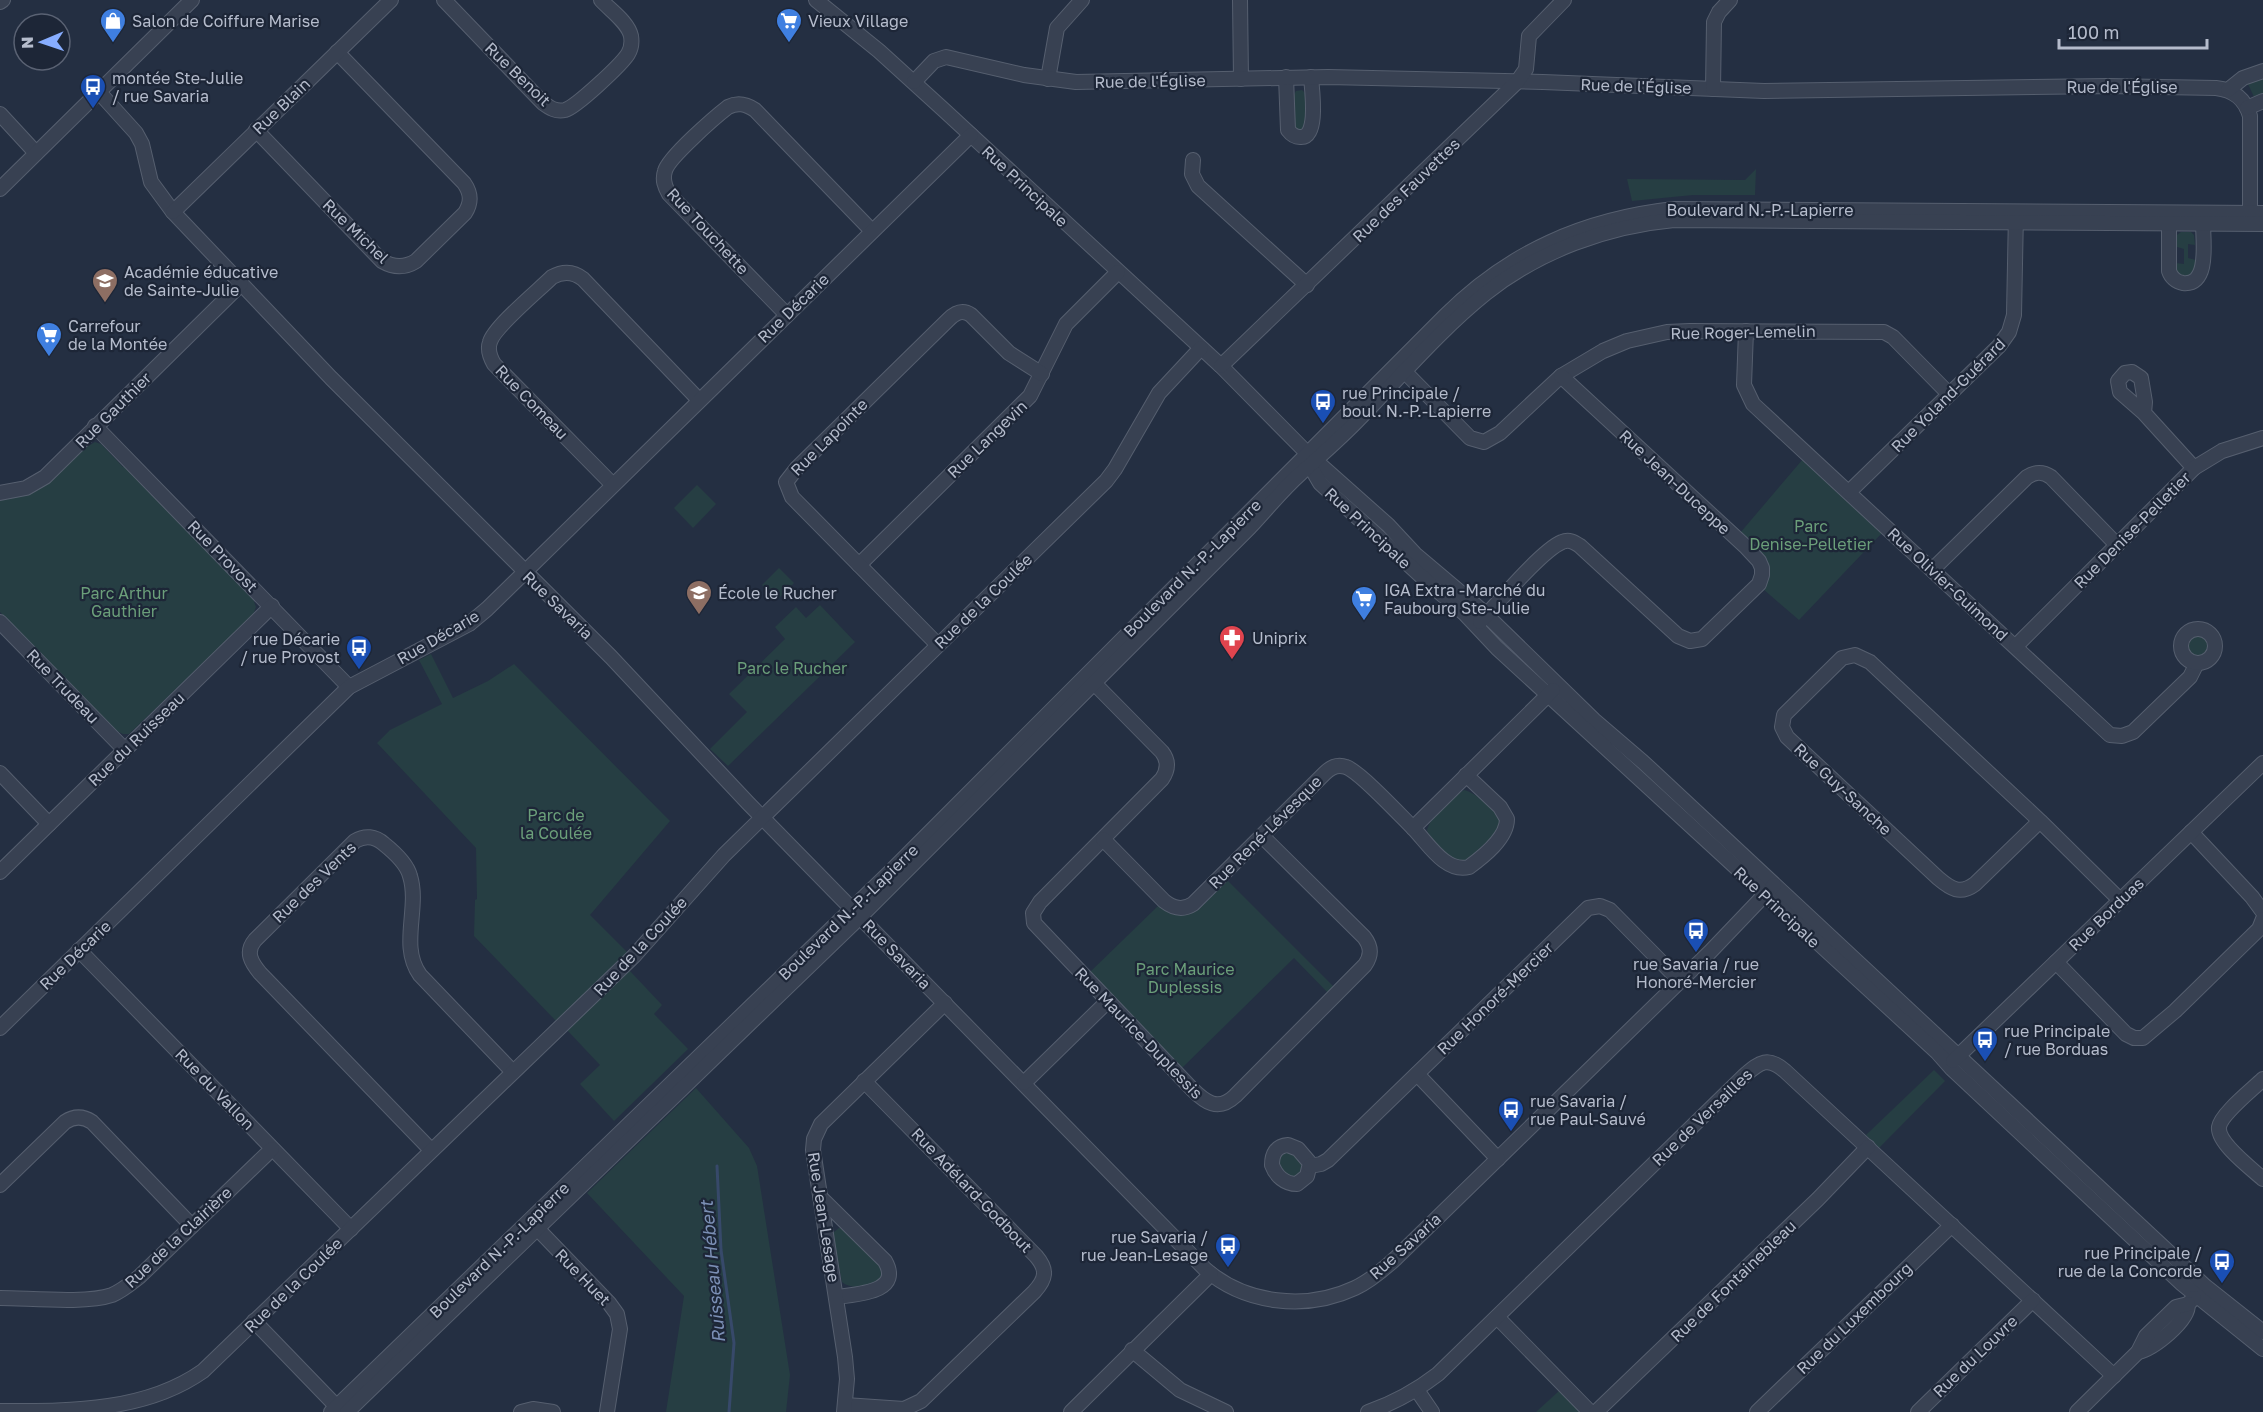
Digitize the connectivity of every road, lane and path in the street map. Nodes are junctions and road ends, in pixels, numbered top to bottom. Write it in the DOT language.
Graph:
graph roads {
  1 [pos="192,0"];
  2 [pos="391,0"];
  3 [pos="444,0"];
  4 [pos="601,0"];
  5 [pos="816,0"];
  6 [pos="1082,0"];
  7 [pos="1240,0"];
  8 [pos="1564,0"];
  9 [pos="1730,0"];
  10 [pos="337,52"];
  11 [pos="2263,71"];
  12 [pos="1286,77"];
  13 [pos="1311,77"];
  14 [pos="1047,79"];
  15 [pos="1241,79"];
  16 [pos="914,82"];
  17 [pos="1517,82"];
  18 [pos="1713,89"];
  19 [pos="2228,90"];
  20 [pos="98,91"];
  21 [pos="2263,101"];
  22 [pos="2247,108"];
  23 [pos="0,114"];
  24 [pos="256,130"];
  25 [pos="971,135"];
  26 [pos="36,153"];
  27 [pos="1193,160"];
  28 [pos="0,189"];
  29 [pos="173,212"];
  30 [pos="2016,216"];
  31 [pos="2169,217"];
  32 [pos="2257,218"];
  33 [pos="2203,223"];
  34 [pos="872,231"];
  35 [pos="1119,272"];
  36 [pos="242,284"];
  37 [pos="1307,285"];
  38 [pos="787,315"];
  39 [pos="1746,331"];
  40 [pos="1202,348"];
  41 [pos="1221,366"];
  42 [pos="1401,368"];
  43 [pos="1042,374"];
  44 [pos="1561,376"];
  45 [pos="1949,394"];
  46 [pos="699,400"];
  47 [pos="2144,413"];
  48 [pos="95,426"];
  49 [pos="2263,438"];
  50 [pos="1311,460"];
  51 [pos="2194,468"];
  52 [pos="613,485"];
  53 [pos="1849,492"];
  54 [pos="0,493"];
  55 [pos="2117,545"];
  56 [pos="859,565"];
  57 [pos="1933,569"];
  58 [pos="524,572"];
  59 [pos="272,606"];
  60 [pos="1481,620"];
  61 [pos="0,622"];
  62 [pos="938,645"];
  63 [pos="2016,646"];
  64 [pos="2197,663"];
  65 [pos="1090,679"];
  66 [pos="349,687"];
  67 [pos="1553,690"];
  68 [pos="125,750"];
  69 [pos="2263,763"];
  70 [pos="0,773"];
  71 [pos="1466,776"];
  72 [pos="762,818"];
  73 [pos="2040,821"];
  74 [pos="49,824"];
  75 [pos="1413,828"];
  76 [pos="2191,832"];
  77 [pos="1262,836"];
  78 [pos="1103,839"];
  79 [pos="0,872"];
  80 [pos="1774,885"];
  81 [pos="1764,895"];
  82 [pos="2120,900"];
  83 [pos="2263,912"];
  84 [pos="856,913"];
  85 [pos="2263,919"];
  86 [pos="80,950"];
  87 [pos="2056,962"];
  88 [pos="1680,981"];
  89 [pos="1108,1001"];
  90 [pos="945,1004"];
  91 [pos="0,1028"];
  92 [pos="1954,1060"];
  93 [pos="513,1072"];
  94 [pos="1417,1074"];
  95 [pos="2263,1079"];
  96 [pos="864,1081"];
  97 [pos="1024,1083"];
  98 [pos="1868,1147"];
  99 [pos="272,1149"];
  100 [pos="431,1150"];
  101 [pos="1498,1159"];
  102 [pos="1310,1166"];
  103 [pos="2263,1179"];
  104 [pos="0,1185"];
  105 [pos="820,1197"];
  106 [pos="533,1224"];
  107 [pos="1952,1225"];
  108 [pos="192,1226"];
  109 [pos="351,1229"];
  110 [pos="1211,1274"];
  111 [pos="2196,1295"];
  112 [pos="837,1297"];
  113 [pos="0,1298"];
  114 [pos="2033,1300"];
  115 [pos="1497,1317"];
  116 [pos="254,1322"];
  117 [pos="2263,1332"];
  118 [pos="2263,1349"];
  119 [pos="1132,1350"];
  120 [pos="2114,1376"];
  121 [pos="1418,1390"];
  122 [pos="844,1409"];
  123 [pos="0,1410"];
  124 [pos="339,1411"];
  125 [pos="521,1412"];
  126 [pos="553,1412"];
  127 [pos="607,1412"];
  128 [pos="1071,1412"];
  129 [pos="1226,1412"];
  130 [pos="1368,1412"];
  131 [pos="1432,1412"];
  132 [pos="1590,1412"];
  133 [pos="1596,1412"];
  134 [pos="1757,1412"];
  135 [pos="1918,1412"];
  136 [pos="2077,1412"];
  1 -- 20 [label="street"];
  2 -- 10 [label="street, Rue Blain"];
  3 -- 4 [label="street, Rue Benoit"];
  5 -- 16 [label="street, Rue Principale"];
  6 -- 14 [label="street"];
  7 -- 15 [label="street"];
  8 -- 17 [label="street, Rue des Fauvettes"];
  9 -- 18 [label="street"];
  10 -- 24 [label="street, Rue Blain"];
  10 -- 24 [label="street, Rue Michel"];
  11 -- 19 [label="street"];
  12 -- 13 [label="street, Rue de l'Église"];
  12 -- 13 [label="street"];
  12 -- 15 [label="street, Rue de l'Église"];
  13 -- 17 [label="street, Rue de l'Église"];
  14 -- 15 [label="street, Rue de l'Église"];
  14 -- 16 [label="street, Rue de l'Église"];
  16 -- 25 [label="street, Rue Principale"];
  17 -- 18 [label="street, Rue de l'Église"];
  17 -- 37 [label="street, Rue des Fauvettes"];
  18 -- 19 [label="street, Rue de l'Église"];
  19 -- 22 [label="street"];
  20 -- 26 [label="street"];
  20 -- 29 [label="street, Rue Savaria"];
  21 -- 22 [label="street"];
  22 -- 32 [label="street"];
  23 -- 26 [label="street"];
  24 -- 29 [label="street, Rue Blain"];
  25 -- 34 [label="street, Rue Décarie"];
  25 -- 35 [label="street, Rue Principale"];
  26 -- 28 [label="street"];
  27 -- 37 [label="street"];
  29 -- 36 [label="street, Rue Savaria"];
  30 -- 31 [label="street, Boulevard N.-P.-Lapierre"];
  30 -- 42 [label="street, Boulevard N.-P.-Lapierre"];
  30 -- 45 [label="street, Rue Yoland-Guérard"];
  31 -- 32 [label="street, Boulevard N.-P.-Lapierre"];
  31 -- 33 [label="street, Boulevard N.-P.-Lapierre"];
  31 -- 33 [label="street"];
  32 -- 33 [label="street, Boulevard N.-P.-Lapierre"];
  34 -- 38 [label="street, Rue Décarie"];
  34 -- 38 [label="street, Rue Touchette"];
  35 -- 40 [label="street, Rue Principale"];
  35 -- 43 [label="street, Rue Langevin"];
  36 -- 48 [label="street, Rue Gauthier"];
  36 -- 58 [label="street, Rue Savaria"];
  37 -- 41 [label="street, Rue des Fauvettes"];
  38 -- 46 [label="street, Rue Décarie"];
  39 -- 44 [label="street, Rue Roger-Lemelin"];
  39 -- 45 [label="street, Rue Roger-Lemelin"];
  39 -- 53 [label="street, Rue Olivier-Guimond"];
  40 -- 41 [label="street, Rue Principale"];
  40 -- 62 [label="street, Rue de la Coulée"];
  41 -- 50 [label="street, Rue Principale"];
  42 -- 44 [label="street, Rue Roger-Lemelin"];
  42 -- 50 [label="street, Boulevard N.-P.-Lapierre"];
  43 -- 56 [label="street, Rue Langevin"];
  43 -- 56 [label="street, Rue Lapointe"];
  44 -- 60 [label="street, Rue Jean-Duceppe"];
  45 -- 53 [label="street, Rue Yoland-Guérard"];
  46 -- 52 [label="street, Rue Décarie"];
  46 -- 52 [label="street, Rue Comeau"];
  47 -- 51 [label="street"];
  48 -- 54 [label="street, Rue Gauthier"];
  48 -- 59 [label="street, Rue Provost"];
  49 -- 51 [label="street, Rue Denise-Pelletier"];
  50 -- 60 [label="street, Rue Principale"];
  50 -- 65 [label="street, Boulevard N.-P.-Lapierre"];
  51 -- 55 [label="street, Rue Denise-Pelletier"];
  52 -- 58 [label="street, Rue Décarie"];
  53 -- 57 [label="street, Rue Olivier-Guimond"];
  55 -- 57 [label="street"];
  55 -- 63 [label="street, Rue Denise-Pelletier"];
  56 -- 62 [label="street, Rue Lapointe"];
  57 -- 63 [label="street, Rue Olivier-Guimond"];
  58 -- 66 [label="street, Rue Décarie"];
  58 -- 72 [label="street, Rue Savaria"];
  59 -- 66 [label="street, Rue Provost"];
  59 -- 68 [label="street, Rue du Ruisseau"];
  60 -- 67 [label="street, Rue Principale"];
  61 -- 68 [label="street, Rue Trudeau"];
  62 -- 72 [label="street, Rue de la Coulée"];
  63 -- 64 [label="street, Rue Olivier-Guimond"];
  65 -- 78 [label="street, Rue Maurice-Duplessis"];
  65 -- 84 [label="street, Boulevard N.-P.-Lapierre"];
  66 -- 86 [label="street, Rue Décarie"];
  67 -- 71 [label="street"];
  67 -- 80 [label="street, Rue Principale"];
  67 -- 81 [label="street, Rue Principale"];
  68 -- 74 [label="street, Rue du Ruisseau"];
  69 -- 76 [label="street, Rue Borduas"];
  70 -- 74 [label="street"];
  71 -- 75 [label="street"];
  71 -- 75 [label="street, Rue René-Lévesque"];
  72 -- 84 [label="street, Rue Savaria"];
  72 -- 93 [label="street, Rue de la Coulée"];
  73 -- 73 [label="street, Rue Guy-Sanche"];
  73 -- 82 [label="street, Rue Guy-Sanche"];
  74 -- 79 [label="street, Rue du Ruisseau"];
  75 -- 77 [label="street, Rue René-Lévesque"];
  76 -- 82 [label="street, Rue Borduas"];
  76 -- 83 [label="street"];
  77 -- 78 [label="street, Rue René-Lévesque"];
  77 -- 89 [label="street, Rue Maurice-Duplessis"];
  78 -- 89 [label="street, Rue Maurice-Duplessis"];
  80 -- 81 [label="street, Rue Savaria"];
  80 -- 92 [label="street, Rue Principale"];
  81 -- 88 [label="street, Rue Savaria"];
  81 -- 92 [label="street, Rue Principale"];
  82 -- 87 [label="street, Rue Borduas"];
  84 -- 90 [label="street, Rue Savaria"];
  84 -- 106 [label="street, Boulevard N.-P.-Lapierre"];
  85 -- 87 [label="street"];
  86 -- 91 [label="street, Rue Décarie"];
  86 -- 99 [label="street, Rue du Vallon"];
  87 -- 92 [label="street, Rue Borduas"];
  88 -- 94 [label="street, Rue Honoré-Mercier"];
  88 -- 101 [label="street, Rue Savaria"];
  89 -- 97 [label="street"];
  90 -- 96 [label="street, Rue Jean-Lesage"];
  90 -- 97 [label="street, Rue Savaria"];
  92 -- 111 [label="street, Rue Principale"];
  93 -- 100 [label="street, Rue de la Coulée"];
  93 -- 100 [label="street, Rue des Vents"];
  94 -- 101 [label="street"];
  94 -- 102 [label="street, Rue Honoré-Mercier"];
  95 -- 103 [label="street"];
  96 -- 105 [label="street, Rue Jean-Lesage"];
  96 -- 122 [label="street, Rue Adélard-Godbout"];
  97 -- 110 [label="street, Rue Savaria"];
  98 -- 107 [label="street, Rue de Versailles"];
  98 -- 115 [label="street, Rue de Versailles"];
  98 -- 133 [label="street, Rue de Fontainebleau"];
  99 -- 108 [label="street, Rue de la Clairière"];
  99 -- 109 [label="street, Rue du Vallon"];
  100 -- 109 [label="street, Rue de la Coulée"];
  101 -- 110 [label="street, Rue Savaria"];
  104 -- 108 [label="street"];
  105 -- 112 [label="street, Rue Jean-Lesage"];
  105 -- 112 [label="street"];
  106 -- 124 [label="street, Boulevard N.-P.-Lapierre"];
  106 -- 127 [label="street, Rue Huet"];
  107 -- 114 [label="street, Rue de Versailles"];
  107 -- 134 [label="street, Rue du Luxembourg"];
  108 -- 113 [label="street, Rue de la Clairière"];
  109 -- 116 [label="street, Rue de la Coulée"];
  110 -- 119 [label="street"];
  111 -- 117 [label="street, Rue Principale"];
  111 -- 118 [label="street, Rue Principale"];
  111 -- 120 [label="street"];
  112 -- 122 [label="street, Rue Jean-Lesage"];
  114 -- 120 [label="street, Rue de Versailles"];
  114 -- 135 [label="street, Rue du Louvre"];
  115 -- 121 [label="street, Rue de Versailles"];
  115 -- 132 [label="street"];
  116 -- 123 [label="street, Rue de la Coulée"];
  116 -- 124 [label="street"];
  119 -- 128 [label="street"];
  119 -- 129 [label="street"];
  120 -- 136 [label="street"];
  121 -- 130 [label="street, Rue de Versailles"];
  121 -- 131 [label="street"];
  125 -- 126 [label="street"];
}
